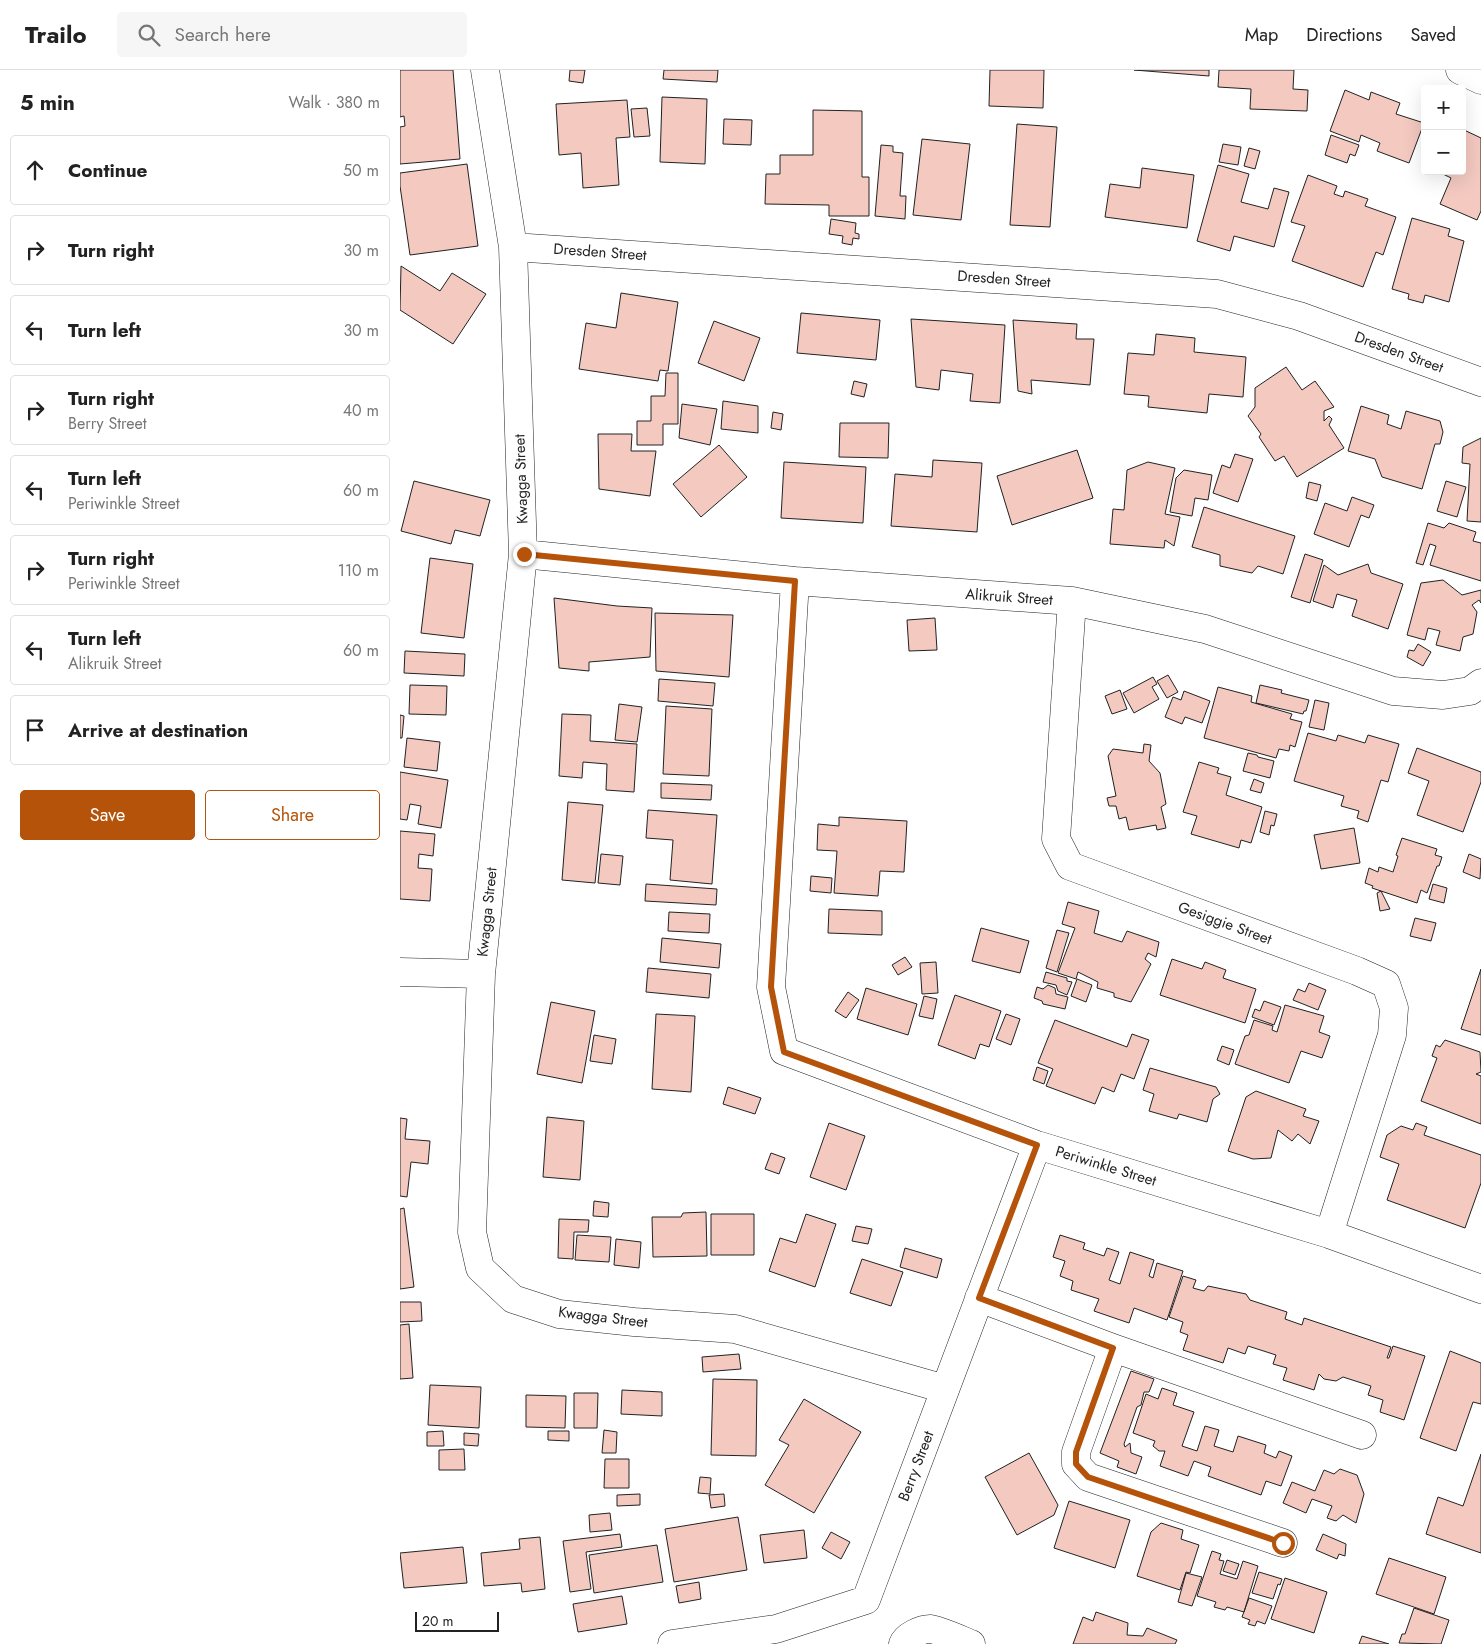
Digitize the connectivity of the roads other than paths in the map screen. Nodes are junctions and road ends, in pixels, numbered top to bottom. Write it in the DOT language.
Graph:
graph roads {
  1 [pos="485,70"];
  2 [pos="1460,70"];
  3 [pos="1481,80"];
  4 [pos="513,247"];
  5 [pos="1481,382"];
  6 [pos="524,554"];
  7 [pos="795,581"];
  8 [pos="1072,601"];
  9 [pos="1481,683"];
  10 [pos="400,972"];
  11 [pos="481,974"];
  12 [pos="1037,1145"];
  13 [pos="1329,1234"];
  14 [pos="1481,1289"];
  15 [pos="979,1298"];
  16 [pos="1113,1348"];
  17 [pos="945,1389"];
  18 [pos="1362,1435"];
  19 [pos="1283,1543"];
  20 [pos="672,1644"];
  21 [pos="903,1644"];
  22 [pos="971,1644"];
  1 -- 4 [label="street, Kwagga Street"];
  2 -- 3 [label="street"];
  4 -- 5 [label="street, Dresden Street"];
  4 -- 6 [label="street, Kwagga Street"];
  6 -- 7 [label="street, Alikruik Street"];
  6 -- 11 [label="street, Kwagga Street"];
  7 -- 8 [label="street, Alikruik Street"];
  7 -- 12 [label="street, Periwinkle Street"];
  8 -- 9 [label="street, Alikruik Street"];
  8 -- 13 [label="street, Gesiggie Street"];
  10 -- 11 [label="street"];
  11 -- 17 [label="street, Kwagga Street"];
  12 -- 13 [label="street, Periwinkle Street"];
  12 -- 15 [label="street, Berry Street"];
  13 -- 14 [label="street, Periwinkle Street"];
  15 -- 16 [label="street"];
  15 -- 17 [label="street, Berry Street"];
  16 -- 18 [label="street"];
  16 -- 19 [label="street"];
  17 -- 20 [label="street, Berry Street"];
  21 -- 22 [label="street"];
}
